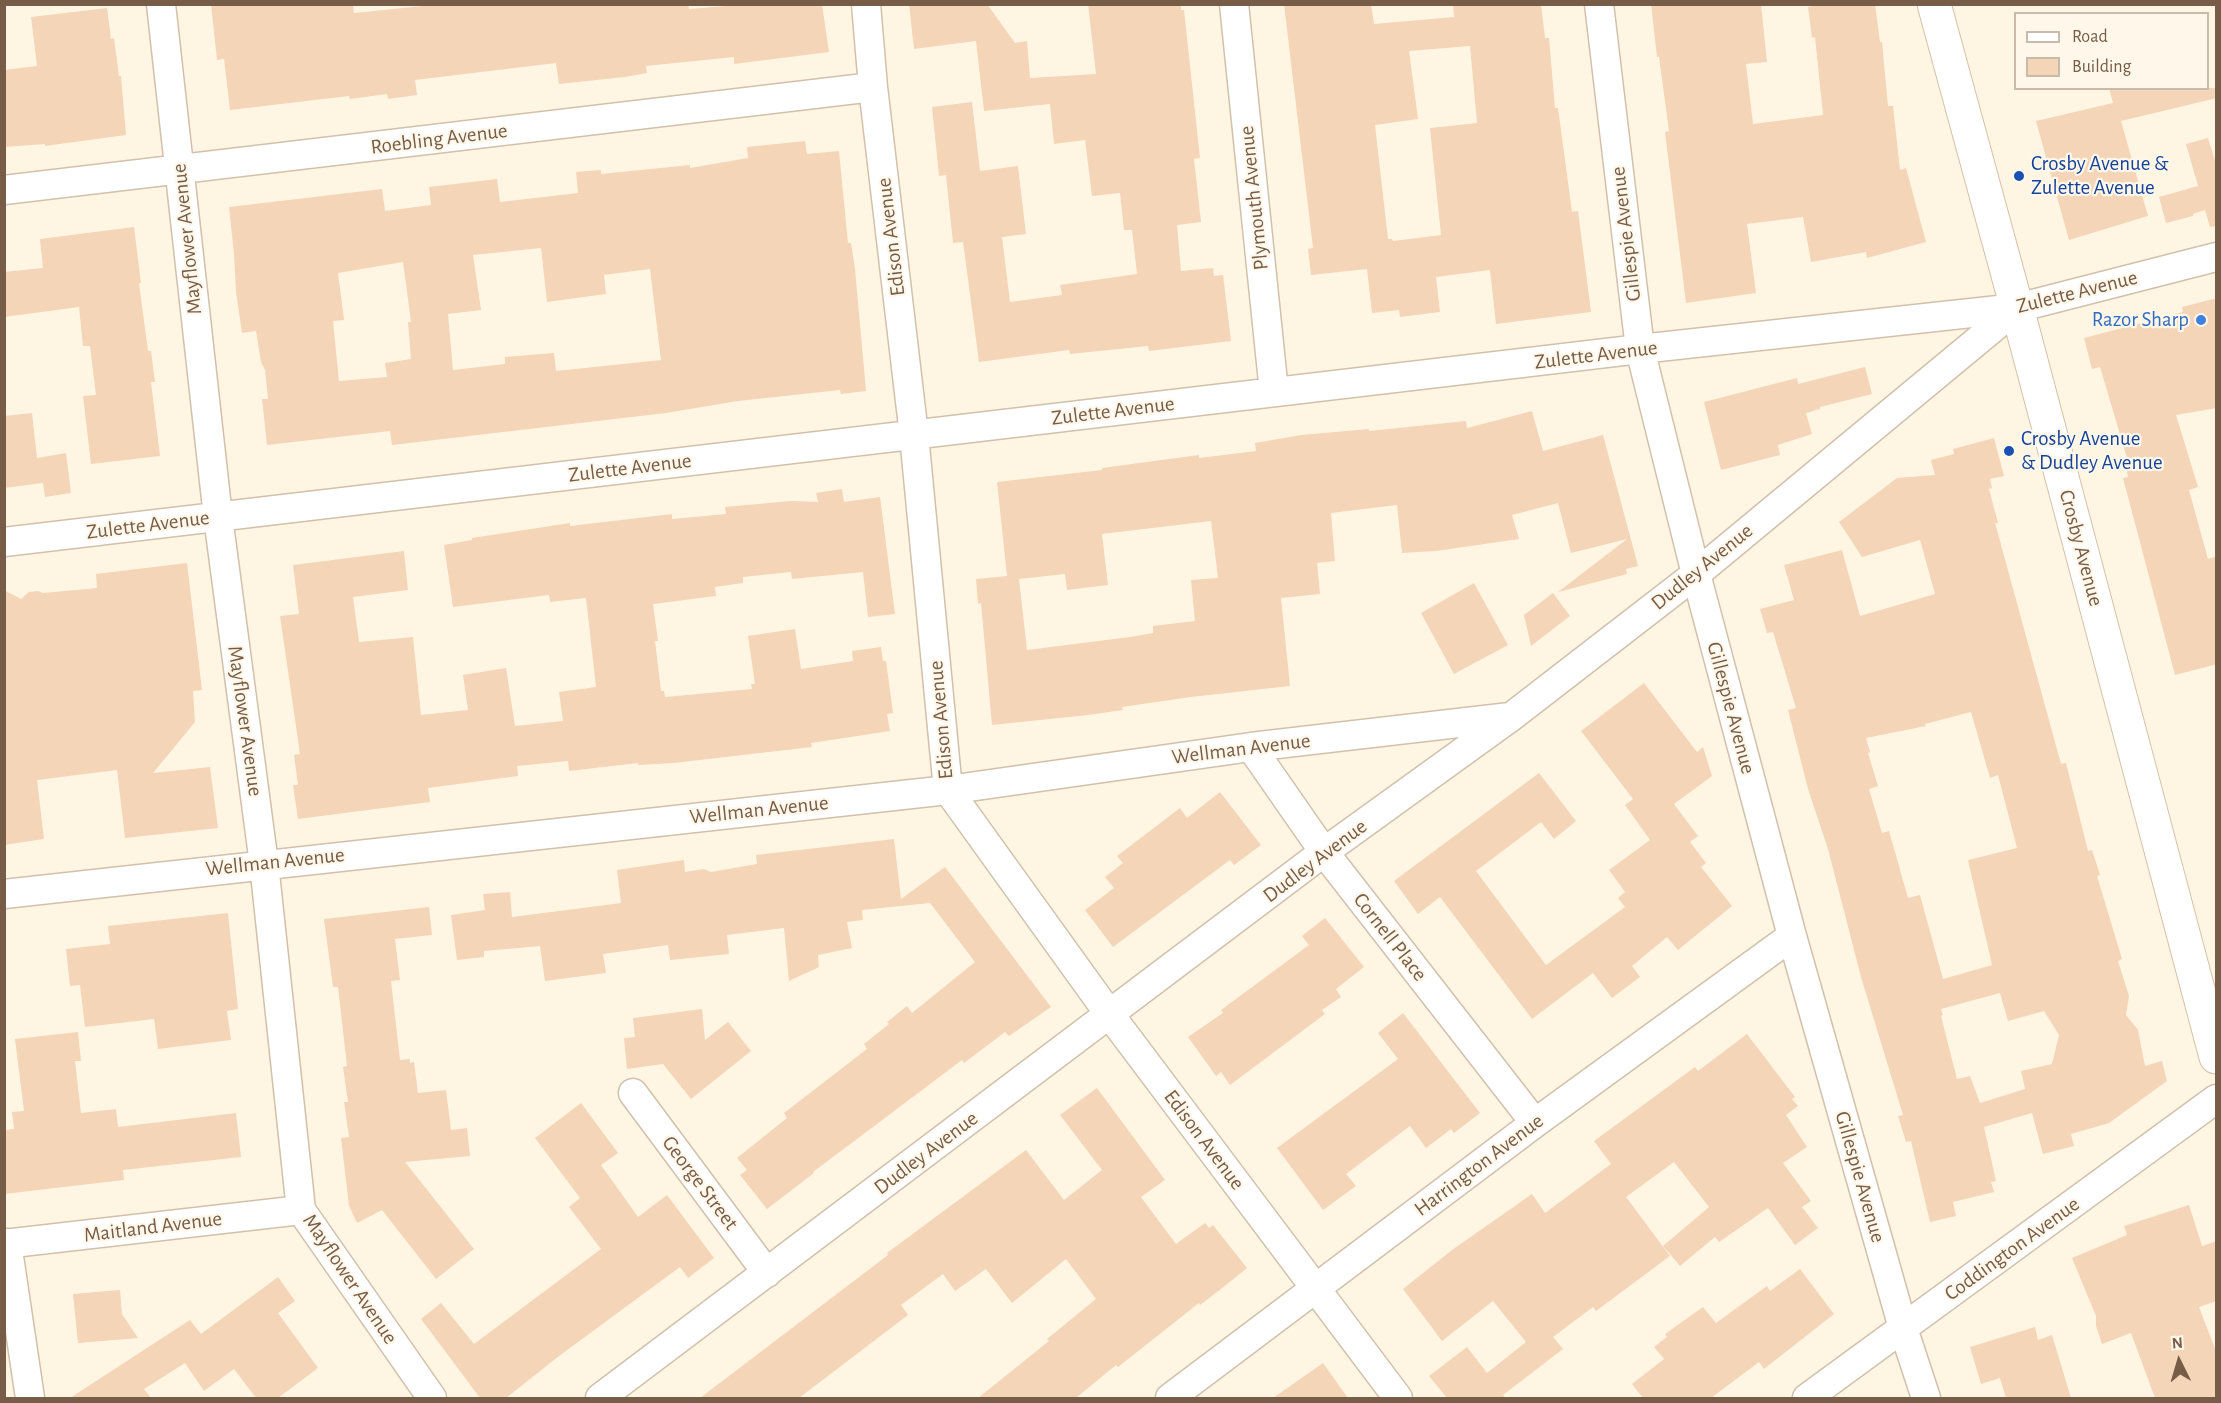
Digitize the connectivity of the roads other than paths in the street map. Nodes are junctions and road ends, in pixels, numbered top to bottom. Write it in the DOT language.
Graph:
graph roads {
  1 [pos="161,4"];
  2 [pos="866,4"];
  3 [pos="1234,4"];
  4 [pos="1599,4"];
  5 [pos="1934,4"];
  6 [pos="873,87"];
  7 [pos="179,170"];
  8 [pos="4,190"];
  9 [pos="2217,256"];
  10 [pos="2017,308"];
  11 [pos="1640,349"];
  12 [pos="1274,392"];
  13 [pos="914,435"];
  14 [pos="218,517"];
  15 [pos="4,542"];
  16 [pos="1696,574"];
  17 [pos="1512,717"];
  18 [pos="1251,747"];
  19 [pos="948,789"];
  20 [pos="1324,852"];
  21 [pos="264,864"];
  22 [pos="4,894"];
  23 [pos="1792,936"];
  24 [pos="1110,1015"];
  25 [pos="2217,1058"];
  26 [pos="633,1093"];
  27 [pos="2217,1099"];
  28 [pos="1535,1123"];
  29 [pos="301,1210"];
  30 [pos="6,1243"];
  31 [pos="767,1273"];
  32 [pos="1315,1289"];
  33 [pos="1903,1328"];
  34 [pos="30,1398"];
  35 [pos="432,1398"];
  36 [pos="600,1398"];
  37 [pos="1170,1398"];
  38 [pos="1398,1398"];
  39 [pos="1807,1398"];
  40 [pos="1926,1398"];
  1 -- 7 [label="street, Mayflower Avenue"];
  2 -- 6 [label="street, Edison Avenue"];
  3 -- 12 [label="street, Plymouth Avenue"];
  4 -- 11 [label="street, Gillespie Avenue"];
  5 -- 10 [label="street, Crosby Avenue"];
  6 -- 7 [label="street, Roebling Avenue"];
  6 -- 13 [label="street, Edison Avenue"];
  7 -- 8 [label="street, Roebling Avenue"];
  7 -- 14 [label="street, Mayflower Avenue"];
  9 -- 10 [label="street, Zulette Avenue"];
  10 -- 11 [label="street, Zulette Avenue"];
  10 -- 16 [label="street, Dudley Avenue"];
  10 -- 25 [label="street, Crosby Avenue"];
  11 -- 12 [label="street, Zulette Avenue"];
  11 -- 16 [label="street, Gillespie Avenue"];
  12 -- 13 [label="street, Zulette Avenue"];
  13 -- 14 [label="street, Zulette Avenue"];
  13 -- 19 [label="street, Edison Avenue"];
  14 -- 15 [label="street, Zulette Avenue"];
  14 -- 21 [label="street, Mayflower Avenue"];
  16 -- 17 [label="street, Dudley Avenue"];
  16 -- 23 [label="street, Gillespie Avenue"];
  17 -- 18 [label="street, Wellman Avenue"];
  17 -- 20 [label="street, Dudley Avenue"];
  18 -- 19 [label="street, Wellman Avenue"];
  18 -- 20 [label="street, Cornell Place"];
  19 -- 21 [label="street, Wellman Avenue"];
  19 -- 24 [label="street, Edison Avenue"];
  20 -- 24 [label="street, Dudley Avenue"];
  20 -- 28 [label="street, Cornell Place"];
  21 -- 22 [label="street, Wellman Avenue"];
  21 -- 29 [label="street, Mayflower Avenue"];
  23 -- 28 [label="street, Harrington Avenue"];
  23 -- 33 [label="street, Gillespie Avenue"];
  24 -- 31 [label="street, Dudley Avenue"];
  24 -- 32 [label="street, Edison Avenue"];
  26 -- 31 [label="street, George Street"];
  27 -- 33 [label="street, Coddington Avenue"];
  28 -- 32 [label="street, Harrington Avenue"];
  29 -- 30 [label="street, Maitland Avenue"];
  29 -- 35 [label="street, Mayflower Avenue"];
  30 -- 34 [label="street"];
  31 -- 36 [label="street, Dudley Avenue"];
  32 -- 37 [label="street, Harrington Avenue"];
  32 -- 38 [label="street, Edison Avenue"];
  33 -- 39 [label="street, Coddington Avenue"];
  33 -- 40 [label="street, Gillespie Avenue"];
}
